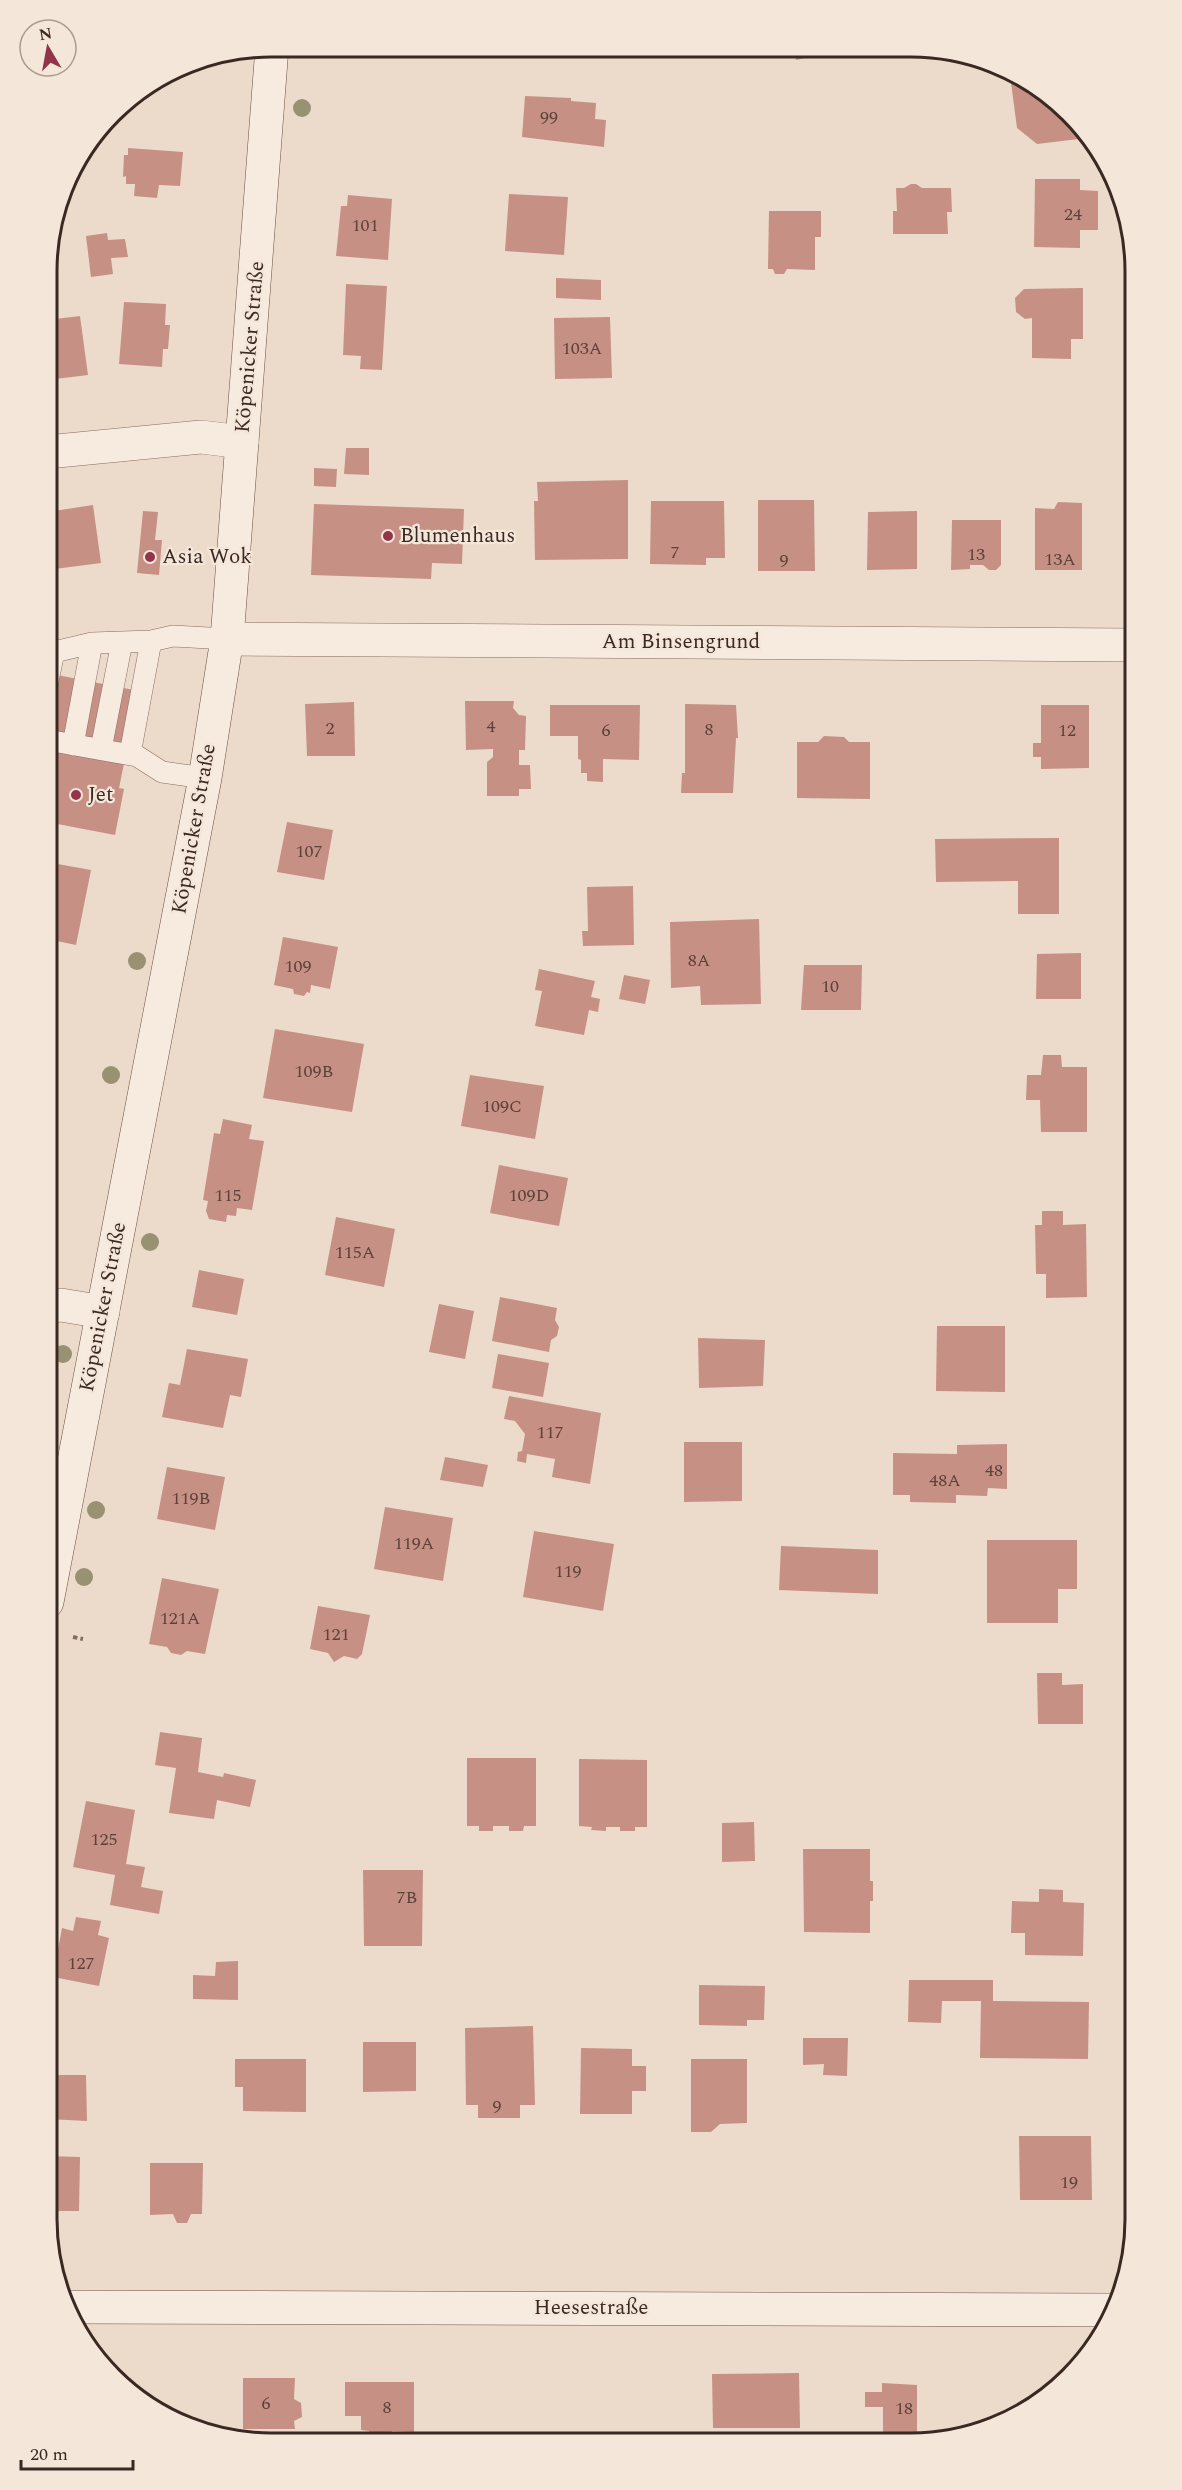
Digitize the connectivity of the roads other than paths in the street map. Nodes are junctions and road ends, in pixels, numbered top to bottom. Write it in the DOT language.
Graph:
graph roads {
  1 [pos="271,57"];
  2 [pos="242,442"];
  3 [pos="57,451"];
  4 [pos="226,639"];
  5 [pos="151,641"];
  6 [pos="122,642"];
  7 [pos="92,644"];
  8 [pos="1125,645"];
  9 [pos="57,651"];
  10 [pos="57,742"];
  11 [pos="74,745"];
  12 [pos="101,749"];
  13 [pos="130,754"];
  14 [pos="205,778"];
  15 [pos="57,1306"];
  16 [pos="103,1312"];
  17 [pos="57,1550"];
  18 [pos="76,2307"];
  19 [pos="1105,2310"];
  1 -- 2 [label="street, Köpenicker Straße"];
  2 -- 3 [label="street"];
  2 -- 4 [label="street, Köpenicker Straße"];
  4 -- 5 [label="lane"];
  4 -- 8 [label="street, Am Binsengrund"];
  4 -- 14 [label="street, Köpenicker Straße"];
  5 -- 6 [label="lane"];
  5 -- 13 [label="lane"];
  6 -- 7 [label="lane"];
  6 -- 12 [label="lane"];
  7 -- 9 [label="lane"];
  7 -- 11 [label="lane"];
  10 -- 11 [label="lane"];
  11 -- 12 [label="lane"];
  12 -- 13 [label="lane"];
  13 -- 14 [label="lane"];
  14 -- 16 [label="street, Köpenicker Straße"];
  15 -- 16 [label="street"];
  16 -- 17 [label="street, Köpenicker Straße"];
  18 -- 19 [label="street, Heesestraße"];
}
